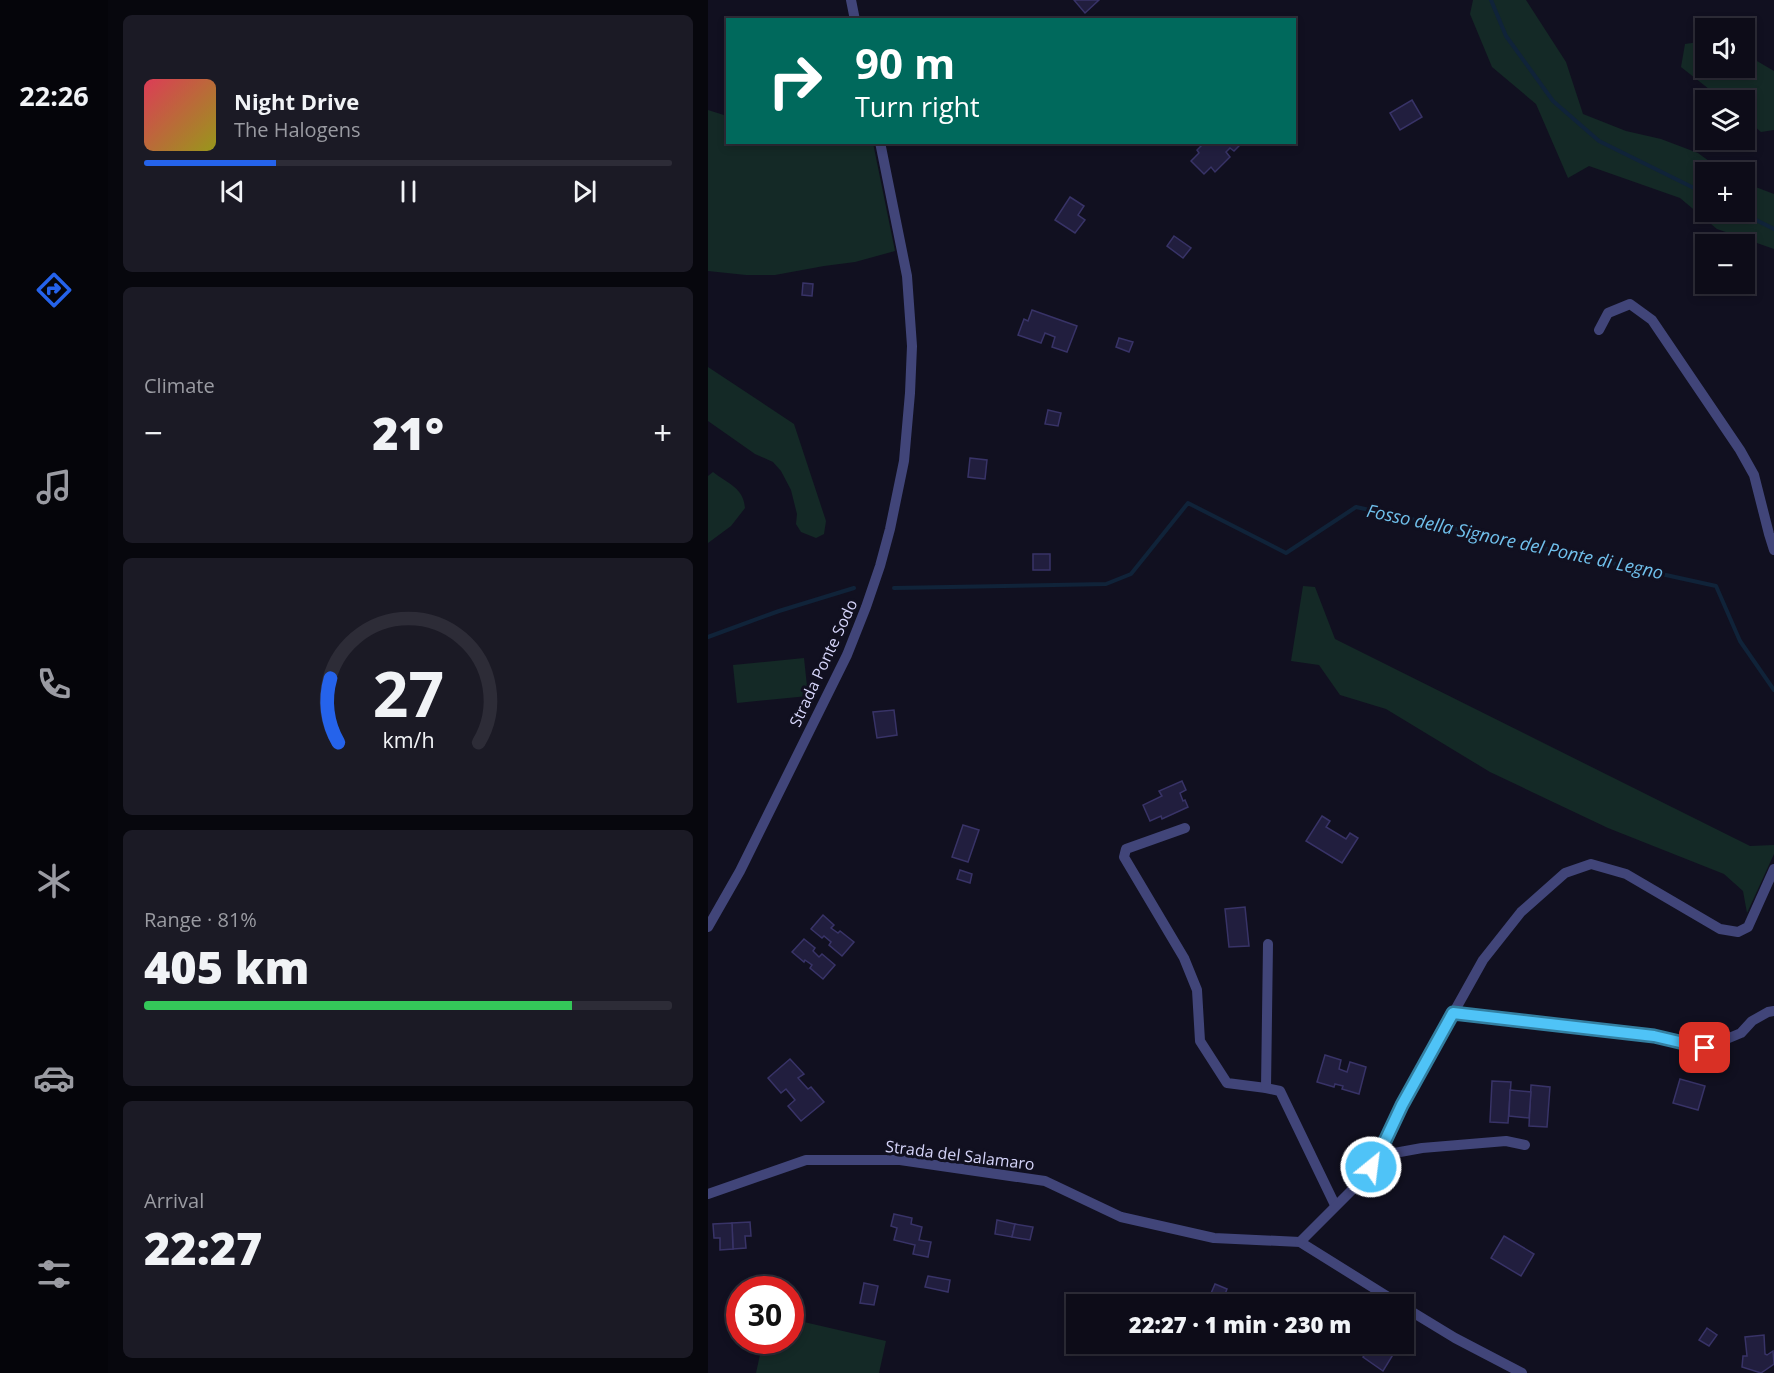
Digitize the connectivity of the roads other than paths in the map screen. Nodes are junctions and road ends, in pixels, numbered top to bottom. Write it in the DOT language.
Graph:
graph roads {
  1 [pos="851,0"];
  2 [pos="855,18"];
  3 [pos="880,144"];
  4 [pos="1599,330"];
  5 [pos="1774,550"];
  6 [pos="1185,828"];
  7 [pos="1774,869"];
  8 [pos="708,927"];
  9 [pos="1268,944"];
  10 [pos="1774,1011"];
  11 [pos="1453,1013"];
  12 [pos="1266,1088"];
  13 [pos="1525,1146"];
  14 [pos="1378,1156"];
  15 [pos="708,1194"];
  16 [pos="1335,1205"];
  17 [pos="1300,1242"];
  18 [pos="1384,1294"];
  19 [pos="1414,1313"];
  20 [pos="1522,1373"];
  1 -- 2 [label="street"];
  3 -- 8 [label="street, Strada Ponte Sodo"];
  4 -- 5 [label="street"];
  6 -- 12 [label="street"];
  7 -- 11 [label="street"];
  9 -- 12 [label="street"];
  10 -- 11 [label="street"];
  11 -- 14 [label="street"];
  12 -- 16 [label="street"];
  13 -- 14 [label="street"];
  14 -- 16 [label="street"];
  15 -- 17 [label="street, Strada del Salamaro"];
  16 -- 17 [label="street"];
  17 -- 18 [label="street, Strada del Salamaro"];
  19 -- 20 [label="street, Strada del Salamaro"];
}
